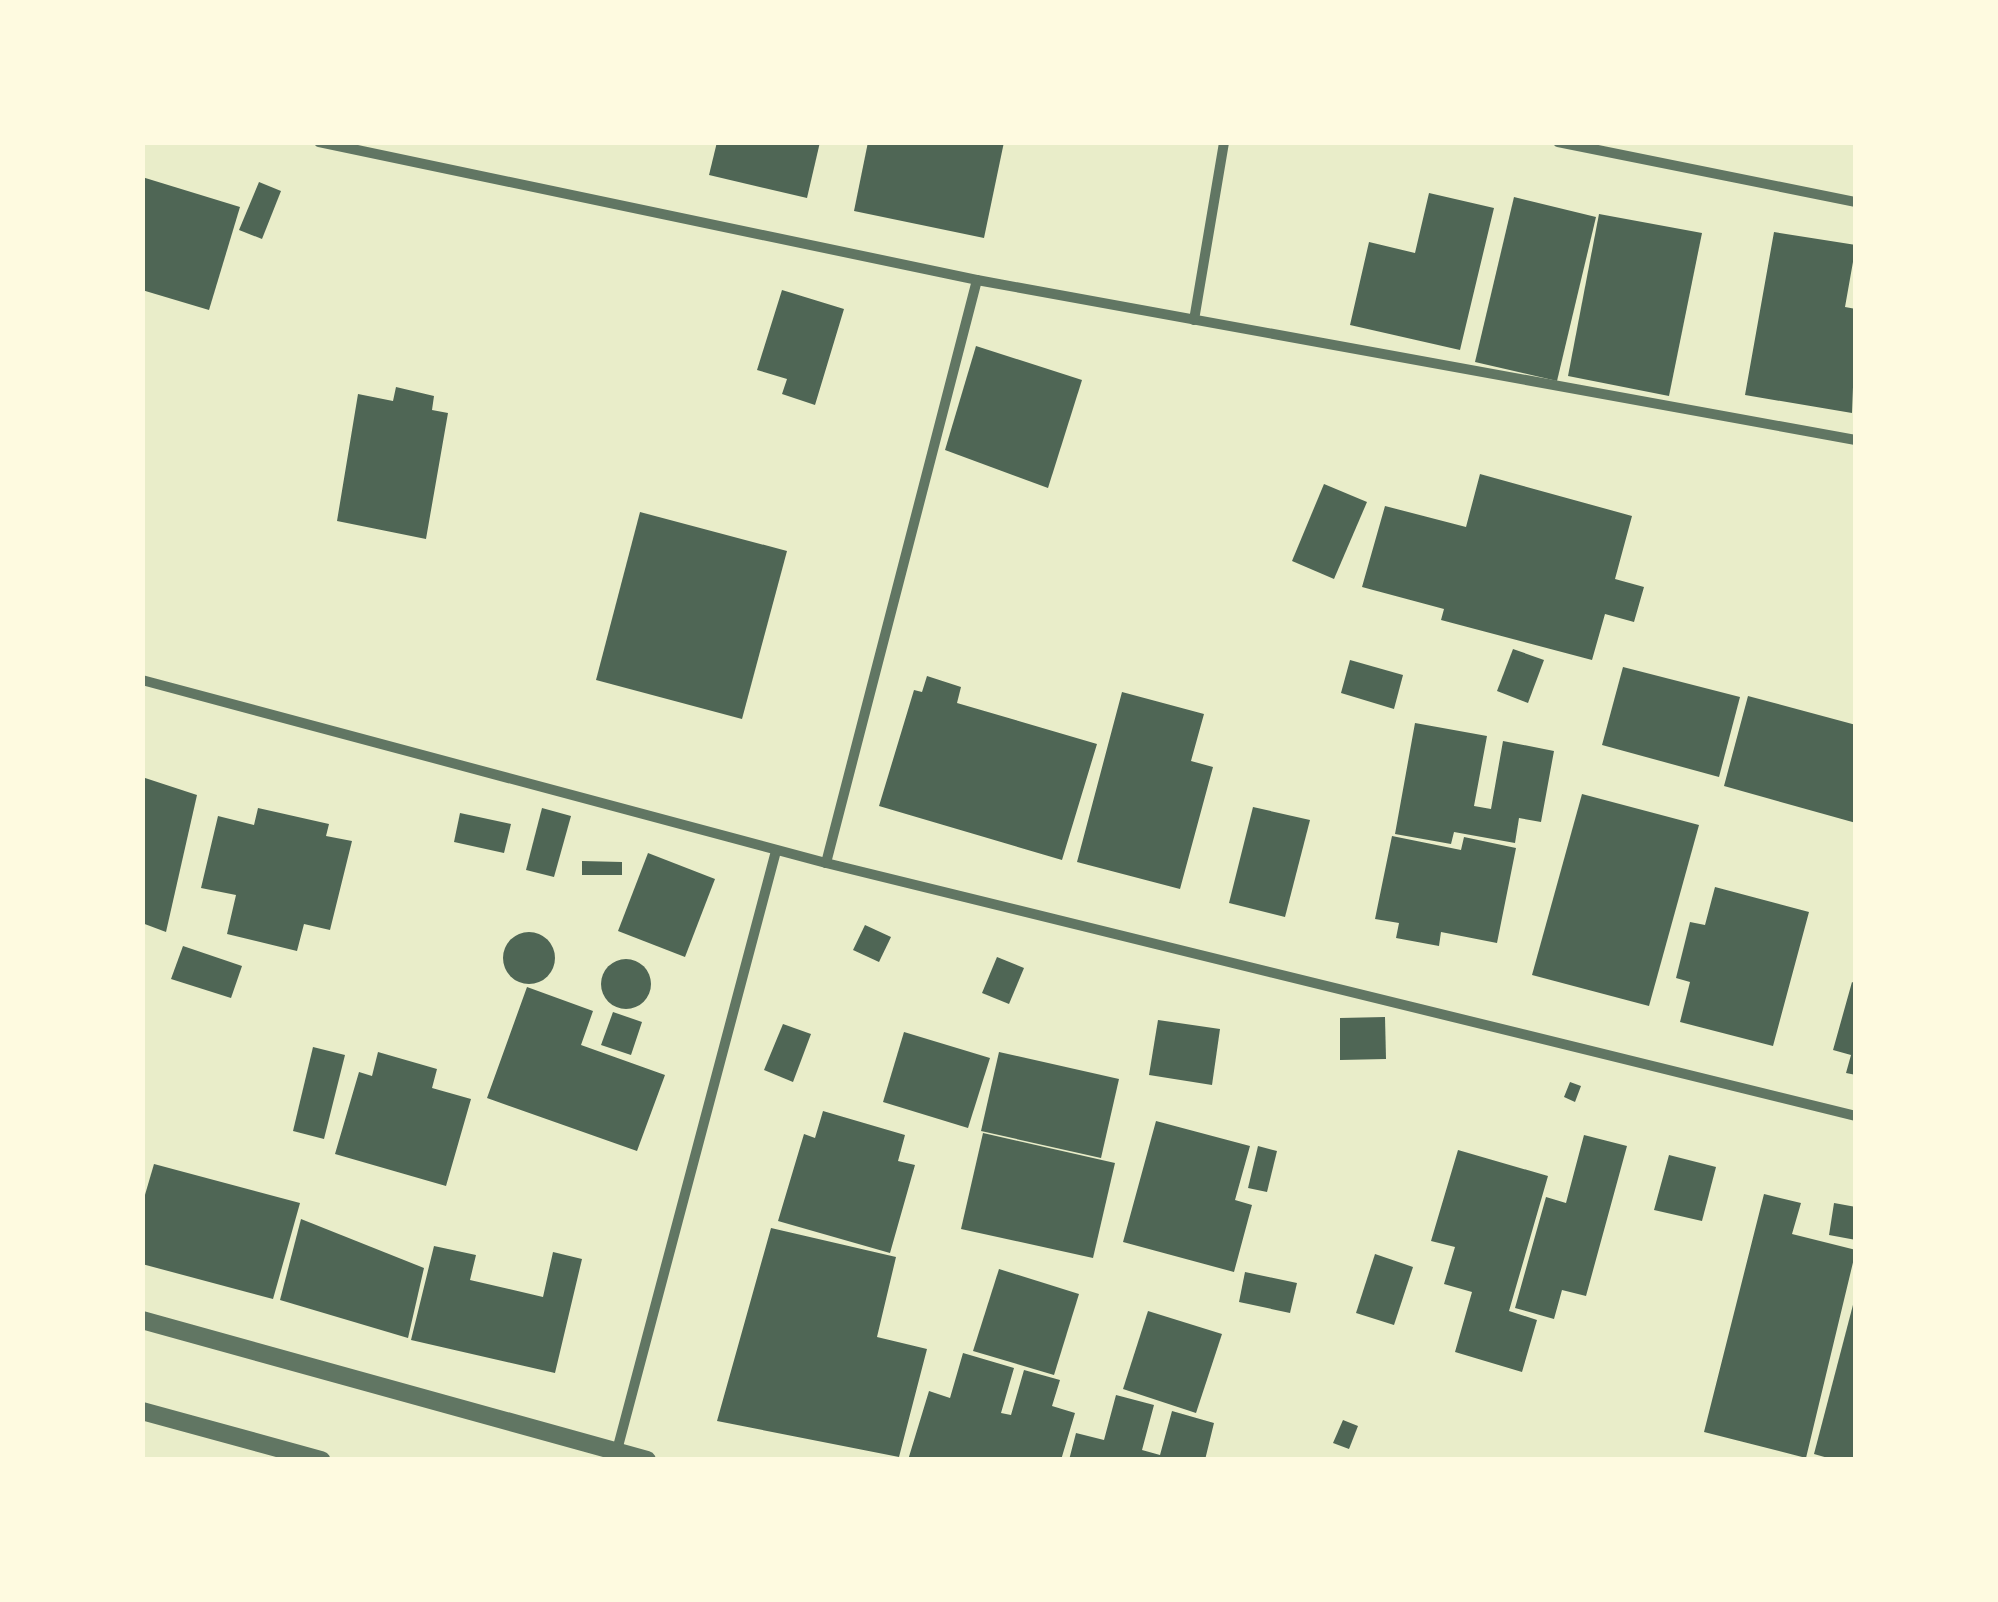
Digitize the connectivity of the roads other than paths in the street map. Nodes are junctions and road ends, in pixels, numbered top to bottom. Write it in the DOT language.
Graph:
graph roads {
  1 [pos="319,142"];
  2 [pos="1224,142"];
  3 [pos="1558,142"];
  4 [pos="1856,202"];
  5 [pos="977,280"];
  6 [pos="1194,320"];
  7 [pos="1856,440"];
  8 [pos="142,680"];
  9 [pos="776,850"];
  10 [pos="826,863"];
  11 [pos="1856,1116"];
  12 [pos="142,1320"];
  13 [pos="142,1411"];
  14 [pos="615,1456"];
  15 [pos="321,1460"];
  16 [pos="647,1460"];
  1 -- 5 [label="street"];
  2 -- 6 [label="street"];
  3 -- 4 [label="street"];
  5 -- 6 [label="street"];
  5 -- 10 [label="street"];
  6 -- 7 [label="street"];
  8 -- 9 [label="street"];
  9 -- 10 [label="street"];
  9 -- 14 [label="street"];
  10 -- 11 [label="street"];
  12 -- 14 [label="street"];
  13 -- 15 [label="street"];
  14 -- 16 [label="street"];
}
